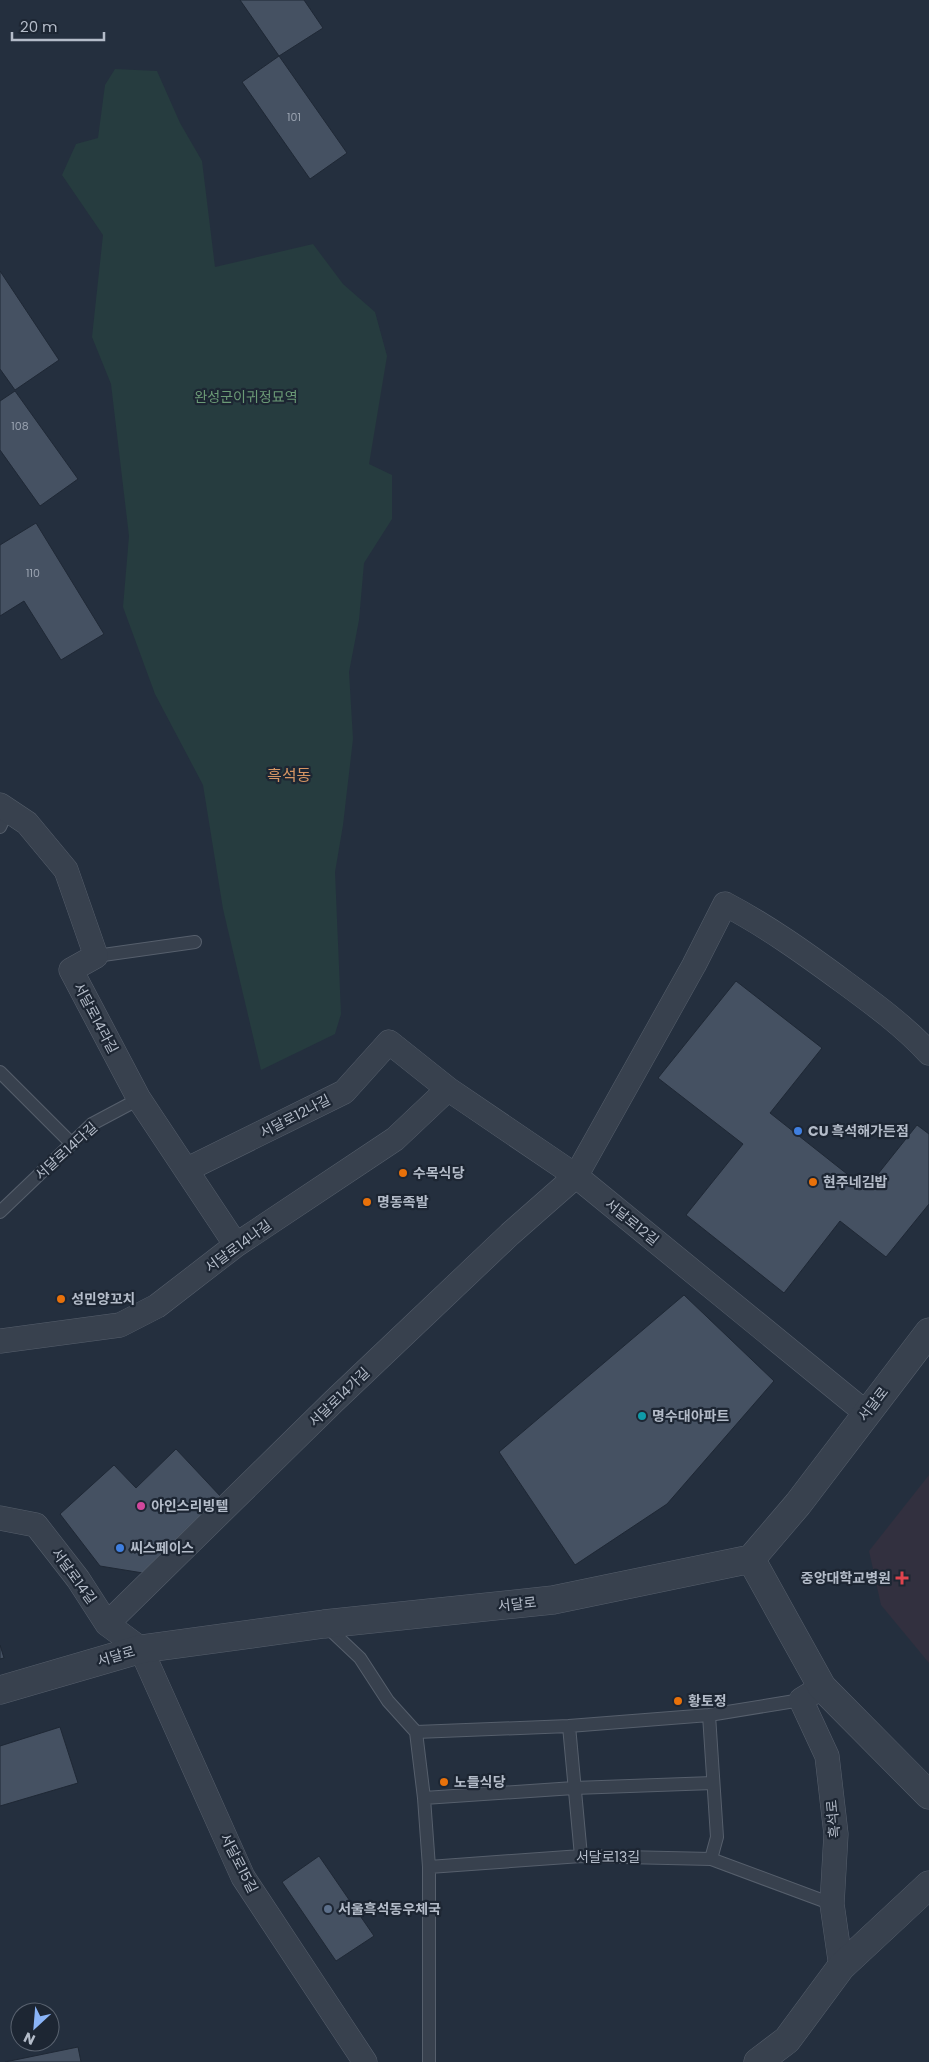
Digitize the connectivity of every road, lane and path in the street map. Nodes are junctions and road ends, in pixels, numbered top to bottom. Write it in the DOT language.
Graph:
graph roads {
  1 [pos="3,814"];
  2 [pos="195,942"];
  3 [pos="96,956"];
  4 [pos="390,1042"];
  5 [pos="929,1054"];
  6 [pos="0,1072"];
  7 [pos="448,1089"];
  8 [pos="139,1099"];
  9 [pos="72,1144"];
  10 [pos="186,1170"];
  11 [pos="576,1176"];
  12 [pos="0,1212"];
  13 [pos="236,1245"];
  14 [pos="929,1332"];
  15 [pos="0,1341"];
  16 [pos="866,1413"];
  17 [pos="0,1518"];
  18 [pos="751,1559"];
  19 [pos="107,1624"];
  20 [pos="324,1624"];
  21 [pos="141,1649"];
  22 [pos="0,1690"];
  23 [pos="811,1694"];
  24 [pos="709,1715"];
  25 [pos="569,1726"];
  26 [pos="416,1732"];
  27 [pos="713,1783"];
  28 [pos="574,1788"];
  29 [pos="929,1795"];
  30 [pos="424,1798"];
  31 [pos="581,1856"];
  32 [pos="711,1859"];
  33 [pos="429,1867"];
  34 [pos="929,1885"];
  35 [pos="832,1904"];
  36 [pos="840,1966"];
  37 [pos="365,2062"];
  38 [pos="429,2062"];
  39 [pos="758,2062"];
  1 -- 3 [label="street"];
  2 -- 3 [label="lane"];
  3 -- 8 [label="street, 서달로14라길"];
  4 -- 7 [label="street, 서달로12길"];
  4 -- 10 [label="street, 서달로12나길"];
  5 -- 11 [label="street, 서달로14가길"];
  6 -- 9 [label="lane"];
  7 -- 11 [label="street, 서달로12길"];
  7 -- 13 [label="street, 서달로14나길"];
  8 -- 9 [label="lane, 서달로14다길"];
  8 -- 10 [label="street, 서달로14라길"];
  9 -- 12 [label="lane, 서달로14다길"];
  10 -- 13 [label="street, 서달로14라길"];
  11 -- 16 [label="street, 서달로12길"];
  11 -- 19 [label="street, 서달로14가길"];
  13 -- 15 [label="street, 서달로14나길"];
  14 -- 16 [label="street, 서달로"];
  16 -- 18 [label="street, 서달로"];
  17 -- 19 [label="street, 서달로14길"];
  18 -- 20 [label="street, 서달로"];
  18 -- 23 [label="street, 흑석로"];
  19 -- 21 [label="street, 서달로14길"];
  20 -- 21 [label="street, 서달로"];
  20 -- 26 [label="lane"];
  21 -- 22 [label="street, 서달로"];
  21 -- 37 [label="street, 서달로15길"];
  23 -- 24 [label="lane"];
  23 -- 29 [label="street, 흑석로"];
  23 -- 35 [label="street, 흑석로"];
  24 -- 25 [label="lane"];
  24 -- 27 [label="lane"];
  25 -- 26 [label="lane"];
  25 -- 28 [label="lane"];
  26 -- 30 [label="lane"];
  27 -- 28 [label="lane"];
  27 -- 32 [label="lane"];
  28 -- 30 [label="lane"];
  28 -- 31 [label="lane"];
  30 -- 33 [label="lane"];
  31 -- 32 [label="lane, 서달로13길"];
  31 -- 33 [label="lane, 서달로13길"];
  32 -- 35 [label="lane, 서달로13길"];
  33 -- 38 [label="lane"];
  34 -- 36 [label="street"];
  35 -- 36 [label="street, 흑석로"];
  36 -- 39 [label="street"];
}
